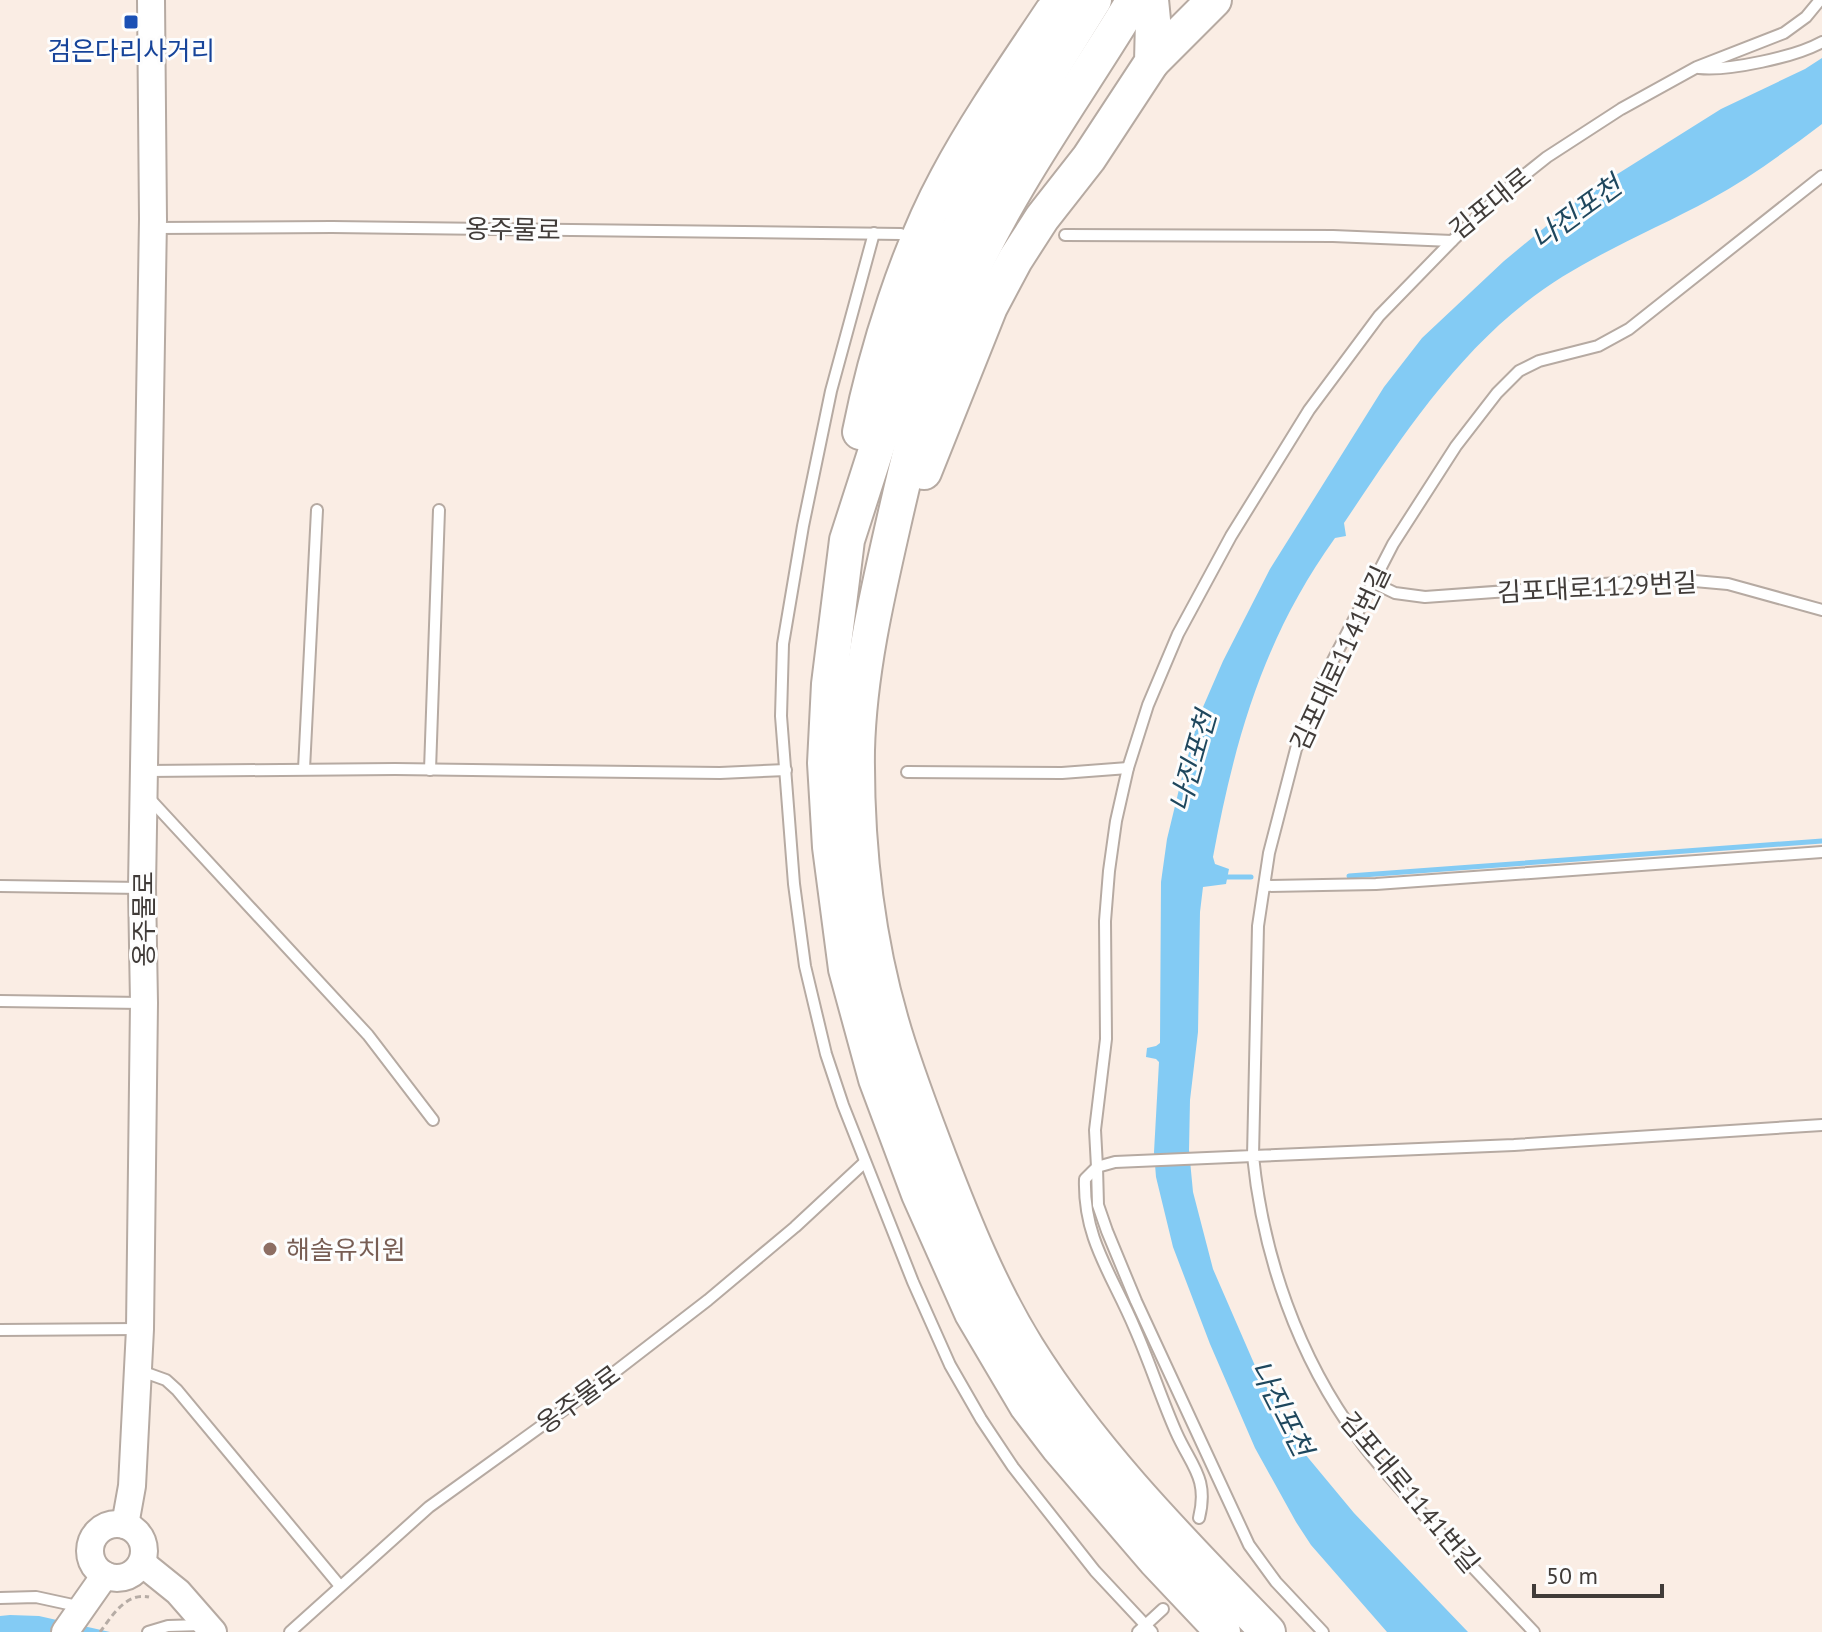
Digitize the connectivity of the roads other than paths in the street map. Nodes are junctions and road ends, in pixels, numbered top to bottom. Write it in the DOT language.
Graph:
graph roads {
  1 [pos="151,0"];
  2 [pos="1094,0"];
  3 [pos="1214,0"];
  4 [pos="1820,0"];
  5 [pos="1144,5"];
  6 [pos="1062,11"];
  7 [pos="1822,42"];
  8 [pos="1152,62"];
  9 [pos="1697,67"];
  10 [pos="1822,176"];
  11 [pos="153,228"];
  12 [pos="874,233"];
  13 [pos="901,234"];
  14 [pos="1065,235"];
  15 [pos="1452,241"];
  16 [pos="317,510"];
  17 [pos="439,510"];
  18 [pos="882,576"];
  19 [pos="1372,582"];
  20 [pos="1822,610"];
  21 [pos="1128,768"];
  22 [pos="304,769"];
  23 [pos="430,770"];
  24 [pos="786,770"];
  25 [pos="907,772"];
  26 [pos="144,782"];
  27 [pos="1822,852"];
  28 [pos="0,886"];
  29 [pos="1265,886"];
  30 [pos="142,888"];
  31 [pos="0,1001"];
  32 [pos="144,1003"];
  33 [pos="433,1120"];
  34 [pos="1822,1125"];
  35 [pos="1248,1156"];
  36 [pos="865,1162"];
  37 [pos="1097,1167"];
  38 [pos="140,1329"];
  39 [pos="0,1330"];
  40 [pos="139,1371"];
  41 [pos="1199,1518"];
  42 [pos="125,1525"];
  43 [pos="142,1563"];
  44 [pos="105,1575"];
  45 [pos="340,1586"];
  46 [pos="0,1598"];
  47 [pos="1163,1609"];
  48 [pos="76,1618"];
  49 [pos="210,1629"];
  50 [pos="1145,1630"];
  51 [pos="148,1632"];
  52 [pos="290,1632"];
  53 [pos="1223,1632"];
  54 [pos="1268,1632"];
  55 [pos="1323,1632"];
  56 [pos="1534,1632"];
  1 -- 11 [label="street, 옹주물로"];
  2 -- 6 [label="highway"];
  3 -- 8 [label="highway"];
  4 -- 9 [label="lane, 김포대로"];
  5 -- 8 [label="highway"];
  5 -- 18 [label="highway"];
  6 -- 53 [label="highway"];
  7 -- 9 [label="lane"];
  8 -- 18 [label="highway"];
  9 -- 15 [label="lane, 김포대로"];
  10 -- 19 [label="lane, 김포대로1141번길"];
  11 -- 12 [label="lane, 옹주물로"];
  11 -- 26 [label="street, 옹주물로"];
  12 -- 13 [label="lane, 옹주물로"];
  12 -- 24 [label="lane"];
  14 -- 15 [label="lane, 김포대로"];
  15 -- 21 [label="lane"];
  16 -- 22 [label="lane"];
  17 -- 23 [label="lane"];
  18 -- 54 [label="highway"];
  19 -- 20 [label="lane, 김포대로1129번길"];
  19 -- 29 [label="lane, 김포대로1141번길"];
  21 -- 25 [label="lane"];
  21 -- 37 [label="lane"];
  22 -- 23 [label="lane"];
  22 -- 26 [label="lane"];
  23 -- 24 [label="lane"];
  24 -- 36 [label="lane"];
  26 -- 30 [label="street, 옹주물로"];
  26 -- 33 [label="lane"];
  27 -- 29 [label="lane"];
  28 -- 30 [label="lane"];
  29 -- 35 [label="lane, 김포대로1141번길"];
  30 -- 32 [label="street, 옹주물로"];
  31 -- 32 [label="lane"];
  32 -- 38 [label="street, 옹주물로"];
  34 -- 35 [label="lane"];
  35 -- 37 [label="lane"];
  35 -- 56 [label="lane, 김포대로1141번길"];
  36 -- 45 [label="lane, 옹주물로"];
  36 -- 50 [label="lane"];
  37 -- 41 [label="lane"];
  37 -- 55 [label="lane"];
  38 -- 39 [label="lane"];
  38 -- 40 [label="street, 옹주물로"];
  40 -- 42 [label="street, 옹주물로"];
  40 -- 45 [label="lane"];
  42 -- 43 [label="street"];
  42 -- 44 [label="street"];
  43 -- 44 [label="street"];
  43 -- 49 [label="street"];
  44 -- 48 [label="street"];
  45 -- 52 [label="lane, 옹주물로"];
  46 -- 48 [label="lane"];
  47 -- 50 [label="lane"];
  49 -- 51 [label="lane"];
}
